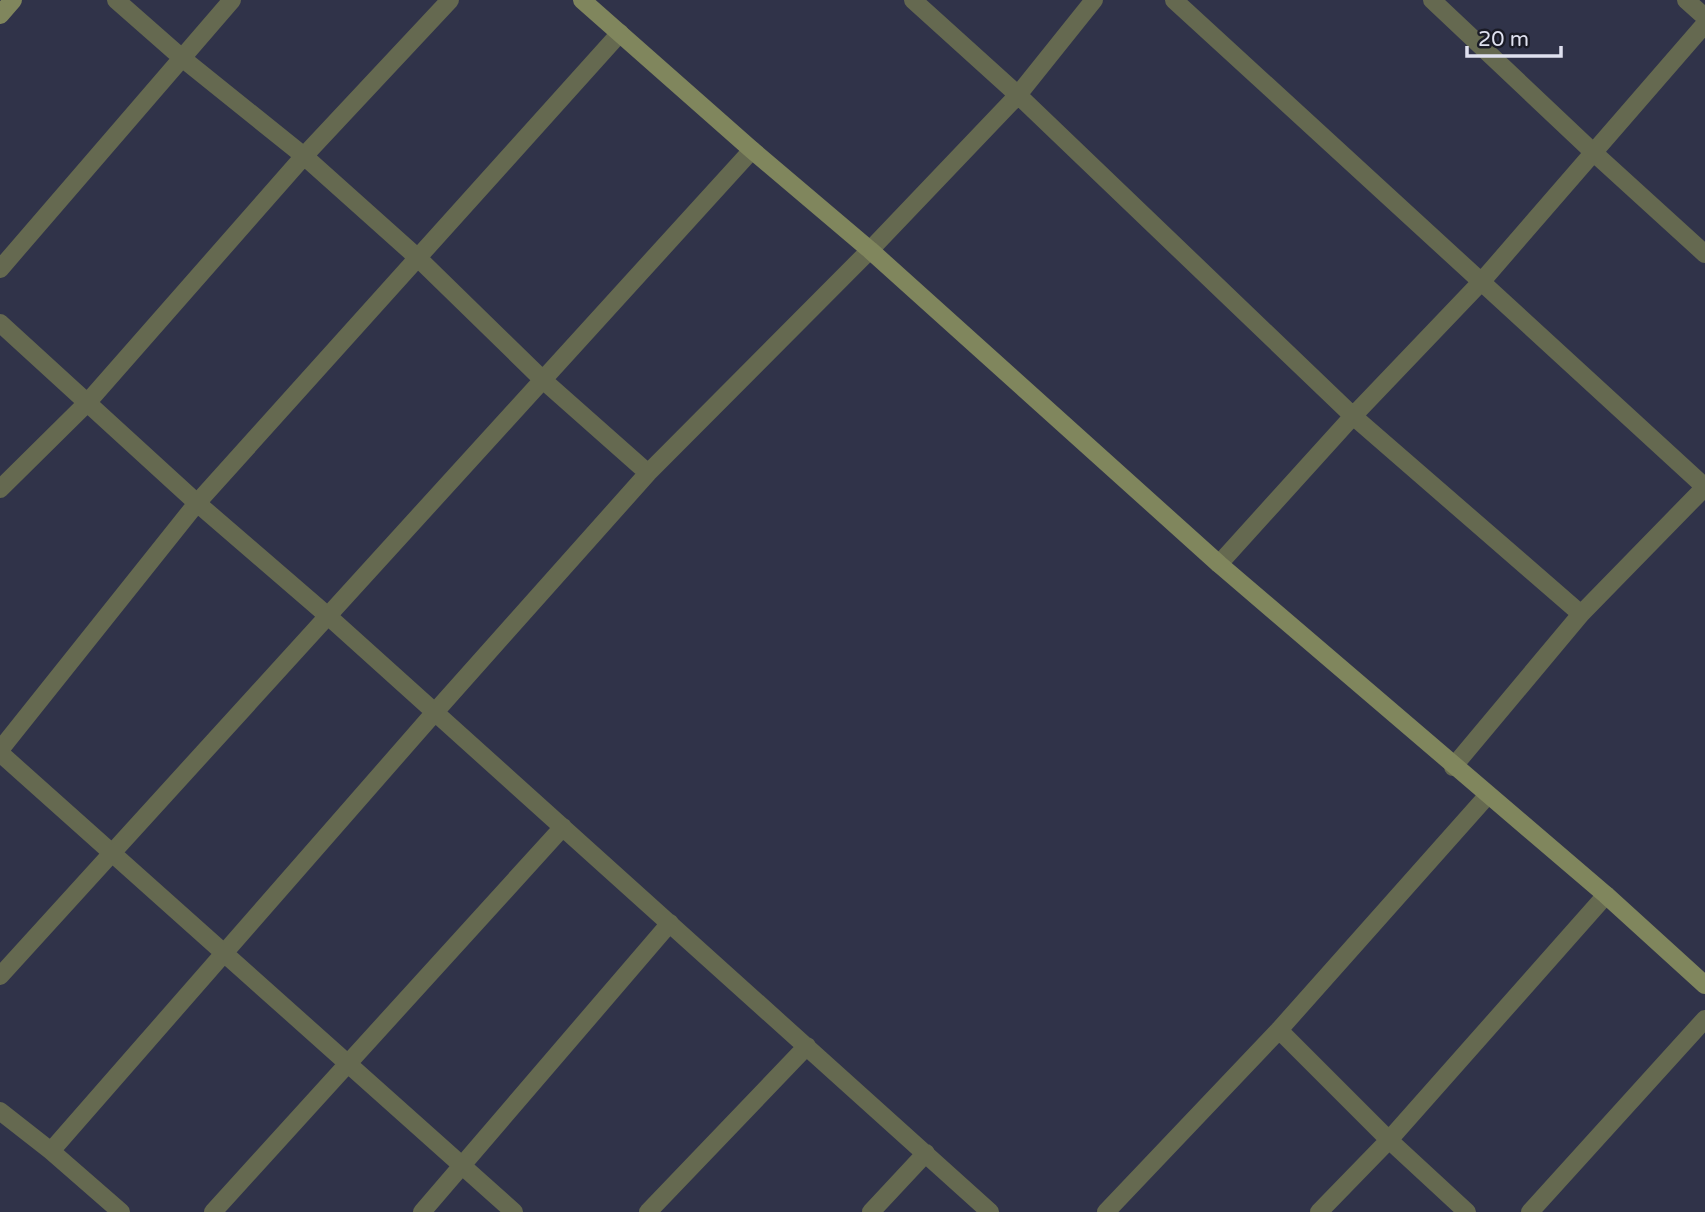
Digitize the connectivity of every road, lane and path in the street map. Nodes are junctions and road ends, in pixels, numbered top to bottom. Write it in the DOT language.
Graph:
graph roads {
  1 [pos="13,0"];
  2 [pos="116,0"];
  3 [pos="232,0"];
  4 [pos="450,0"];
  5 [pos="582,0"];
  6 [pos="913,0"];
  7 [pos="1094,0"];
  8 [pos="1174,0"];
  9 [pos="1432,0"];
  10 [pos="1686,0"];
  11 [pos="0,15"];
  12 [pos="1705,18"];
  13 [pos="1705,24"];
  14 [pos="620,33"];
  15 [pos="182,58"];
  16 [pos="1018,95"];
  17 [pos="752,150"];
  18 [pos="1593,152"];
  19 [pos="304,156"];
  20 [pos="870,250"];
  21 [pos="1705,254"];
  22 [pos="418,258"];
  23 [pos="0,269"];
  24 [pos="1482,281"];
  25 [pos="0,323"];
  26 [pos="543,380"];
  27 [pos="87,403"];
  28 [pos="1353,416"];
  29 [pos="648,473"];
  30 [pos="1705,487"];
  31 [pos="0,489"];
  32 [pos="197,503"];
  33 [pos="1219,564"];
  34 [pos="1581,614"];
  35 [pos="328,616"];
  36 [pos="435,712"];
  37 [pos="0,751"];
  38 [pos="1453,766"];
  39 [pos="1488,795"];
  40 [pos="563,827"];
  41 [pos="112,853"];
  42 [pos="1606,895"];
  43 [pos="670,923"];
  44 [pos="224,953"];
  45 [pos="0,976"];
  46 [pos="1705,985"];
  47 [pos="1705,1019"];
  48 [pos="1279,1030"];
  49 [pos="807,1046"];
  50 [pos="348,1064"];
  51 [pos="0,1111"];
  52 [pos="1389,1140"];
  53 [pos="51,1151"];
  54 [pos="926,1153"];
  55 [pos="462,1166"];
  56 [pos="121,1212"];
  57 [pos="213,1212"];
  58 [pos="422,1212"];
  59 [pos="514,1212"];
  60 [pos="648,1212"];
  61 [pos="871,1212"];
  62 [pos="990,1212"];
  63 [pos="1106,1212"];
  64 [pos="1319,1212"];
  65 [pos="1467,1212"];
  66 [pos="1530,1212"];
  1 -- 11 [label="street"];
  2 -- 15 [label="street"];
  3 -- 15 [label="street"];
  4 -- 19 [label="street"];
  5 -- 14 [label="street"];
  6 -- 16 [label="street"];
  7 -- 16 [label="street"];
  8 -- 24 [label="street"];
  9 -- 18 [label="street"];
  10 -- 12 [label="street"];
  13 -- 18 [label="street"];
  14 -- 17 [label="street"];
  14 -- 22 [label="street"];
  15 -- 19 [label="street"];
  15 -- 23 [label="street"];
  16 -- 20 [label="street"];
  16 -- 28 [label="street"];
  17 -- 20 [label="street"];
  17 -- 26 [label="street"];
  18 -- 21 [label="street"];
  18 -- 24 [label="street"];
  19 -- 22 [label="street"];
  19 -- 27 [label="street"];
  20 -- 29 [label="street"];
  20 -- 33 [label="street"];
  22 -- 26 [label="street"];
  22 -- 32 [label="street"];
  24 -- 28 [label="street"];
  24 -- 30 [label="street"];
  25 -- 27 [label="street"];
  26 -- 29 [label="street"];
  26 -- 35 [label="street"];
  27 -- 31 [label="street"];
  27 -- 32 [label="street"];
  28 -- 33 [label="street"];
  28 -- 34 [label="street"];
  29 -- 36 [label="street"];
  30 -- 34 [label="street"];
  32 -- 35 [label="street"];
  32 -- 37 [label="street"];
  33 -- 38 [label="street"];
  34 -- 38 [label="street"];
  35 -- 36 [label="street"];
  35 -- 41 [label="street"];
  36 -- 40 [label="street"];
  36 -- 44 [label="street"];
  37 -- 41 [label="street"];
  38 -- 39 [label="street"];
  39 -- 42 [label="street"];
  39 -- 48 [label="street"];
  40 -- 43 [label="street"];
  40 -- 50 [label="street"];
  41 -- 44 [label="street"];
  41 -- 45 [label="street"];
  42 -- 46 [label="street"];
  42 -- 52 [label="street"];
  43 -- 49 [label="street"];
  43 -- 55 [label="street"];
  44 -- 50 [label="street"];
  44 -- 53 [label="street"];
  47 -- 66 [label="street"];
  48 -- 52 [label="street"];
  48 -- 63 [label="street"];
  49 -- 54 [label="street"];
  49 -- 60 [label="street"];
  50 -- 55 [label="street"];
  50 -- 57 [label="street"];
  51 -- 53 [label="street"];
  52 -- 64 [label="street"];
  52 -- 65 [label="street"];
  53 -- 56 [label="street"];
  54 -- 61 [label="street"];
  54 -- 62 [label="street"];
  55 -- 58 [label="street"];
  55 -- 59 [label="street"];
}
